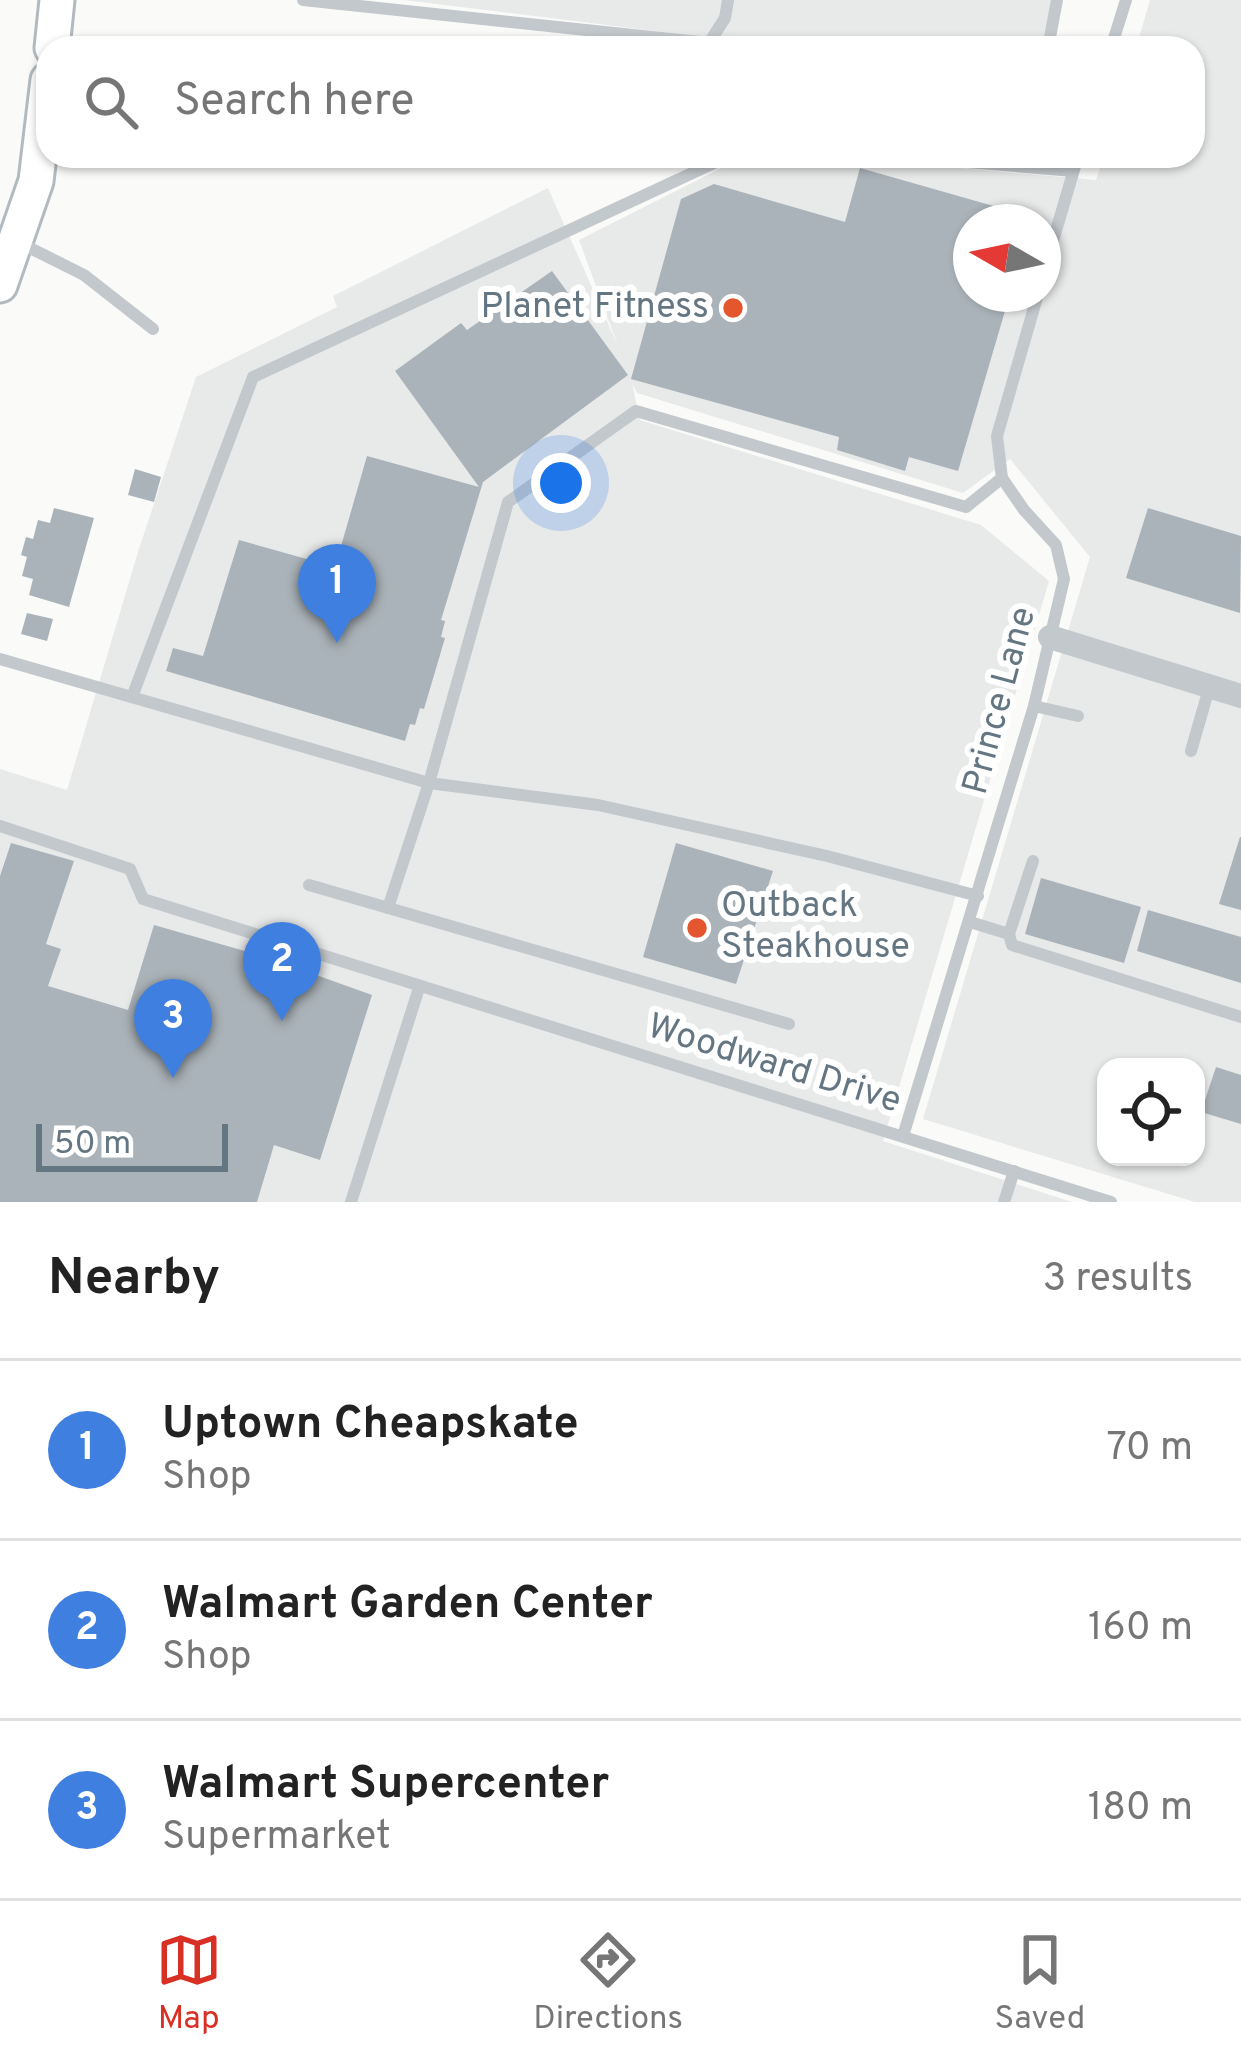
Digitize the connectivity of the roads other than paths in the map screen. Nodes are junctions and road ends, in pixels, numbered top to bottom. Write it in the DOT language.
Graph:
graph roads {
  1 [pos="57,0"];
  2 [pos="303,0"];
  3 [pos="728,0"];
  4 [pos="1058,0"];
  5 [pos="1126,0"];
  6 [pos="342,2"];
  7 [pos="53,36"];
  8 [pos="630,36"];
  9 [pos="719,36"];
  10 [pos="1050,36"];
  11 [pos="1115,36"];
  12 [pos="38,168"];
  13 [pos="703,168"];
  14 [pos="1038,168"];
  15 [pos="1074,168"];
  16 [pos="1073,171"];
  17 [pos="1061,213"];
  18 [pos="17,241"];
  19 [pos="0,285"];
  20 [pos="1033,312"];
  21 [pos="153,329"];
  22 [pos="1002,478"];
  23 [pos="1050,638"];
  24 [pos="0,659"];
  25 [pos="1210,684"];
  26 [pos="1241,696"];
  27 [pos="132,697"];
  28 [pos="1034,706"];
  29 [pos="1078,716"];
  30 [pos="1191,751"];
  31 [pos="429,783"];
  32 [pos="0,826"];
  33 [pos="1033,861"];
  34 [pos="309,885"];
  35 [pos="978,896"];
  36 [pos="388,908"];
  37 [pos="970,922"];
  38 [pos="1009,934"];
  39 [pos="419,988"];
  40 [pos="1241,1017"];
  41 [pos="789,1024"];
  42 [pos="903,1136"];
  43 [pos="1014,1171"];
  44 [pos="351,1202"];
  45 [pos="1004,1202"];
  46 [pos="1111,1202"];
  1 -- 7 [label="street"];
  2 -- 6 [label="lane"];
  3 -- 9 [label="lane"];
  4 -- 10 [label="lane"];
  5 -- 11 [label="lane"];
  6 -- 8 [label="lane"];
  12 -- 18 [label="street"];
  13 -- 27 [label="lane"];
  14 -- 16 [label="lane"];
  15 -- 16 [label="lane"];
  16 -- 17 [label="lane"];
  18 -- 19 [label="street"];
  18 -- 21 [label="lane"];
  20 -- 22 [label="lane"];
  22 -- 23 [label="lane, Prince Lane"];
  22 -- 31 [label="lane"];
  23 -- 25 [label="street"];
  23 -- 28 [label="lane, Prince Lane"];
  24 -- 27 [label="lane"];
  25 -- 26 [label="street"];
  25 -- 30 [label="lane"];
  27 -- 31 [label="lane"];
  28 -- 29 [label="lane"];
  28 -- 35 [label="lane, Prince Lane"];
  31 -- 35 [label="lane"];
  31 -- 36 [label="lane"];
  32 -- 39 [label="lane, Woodward Drive"];
  33 -- 38 [label="lane"];
  34 -- 36 [label="lane"];
  35 -- 37 [label="lane, Prince Lane"];
  36 -- 41 [label="lane"];
  37 -- 38 [label="lane"];
  37 -- 42 [label="lane, Prince Lane"];
  38 -- 40 [label="lane"];
  39 -- 42 [label="lane, Woodward Drive"];
  39 -- 44 [label="lane"];
  42 -- 43 [label="lane, Woodward Drive"];
  43 -- 45 [label="lane"];
  43 -- 46 [label="lane, Woodward Drive"];
}
